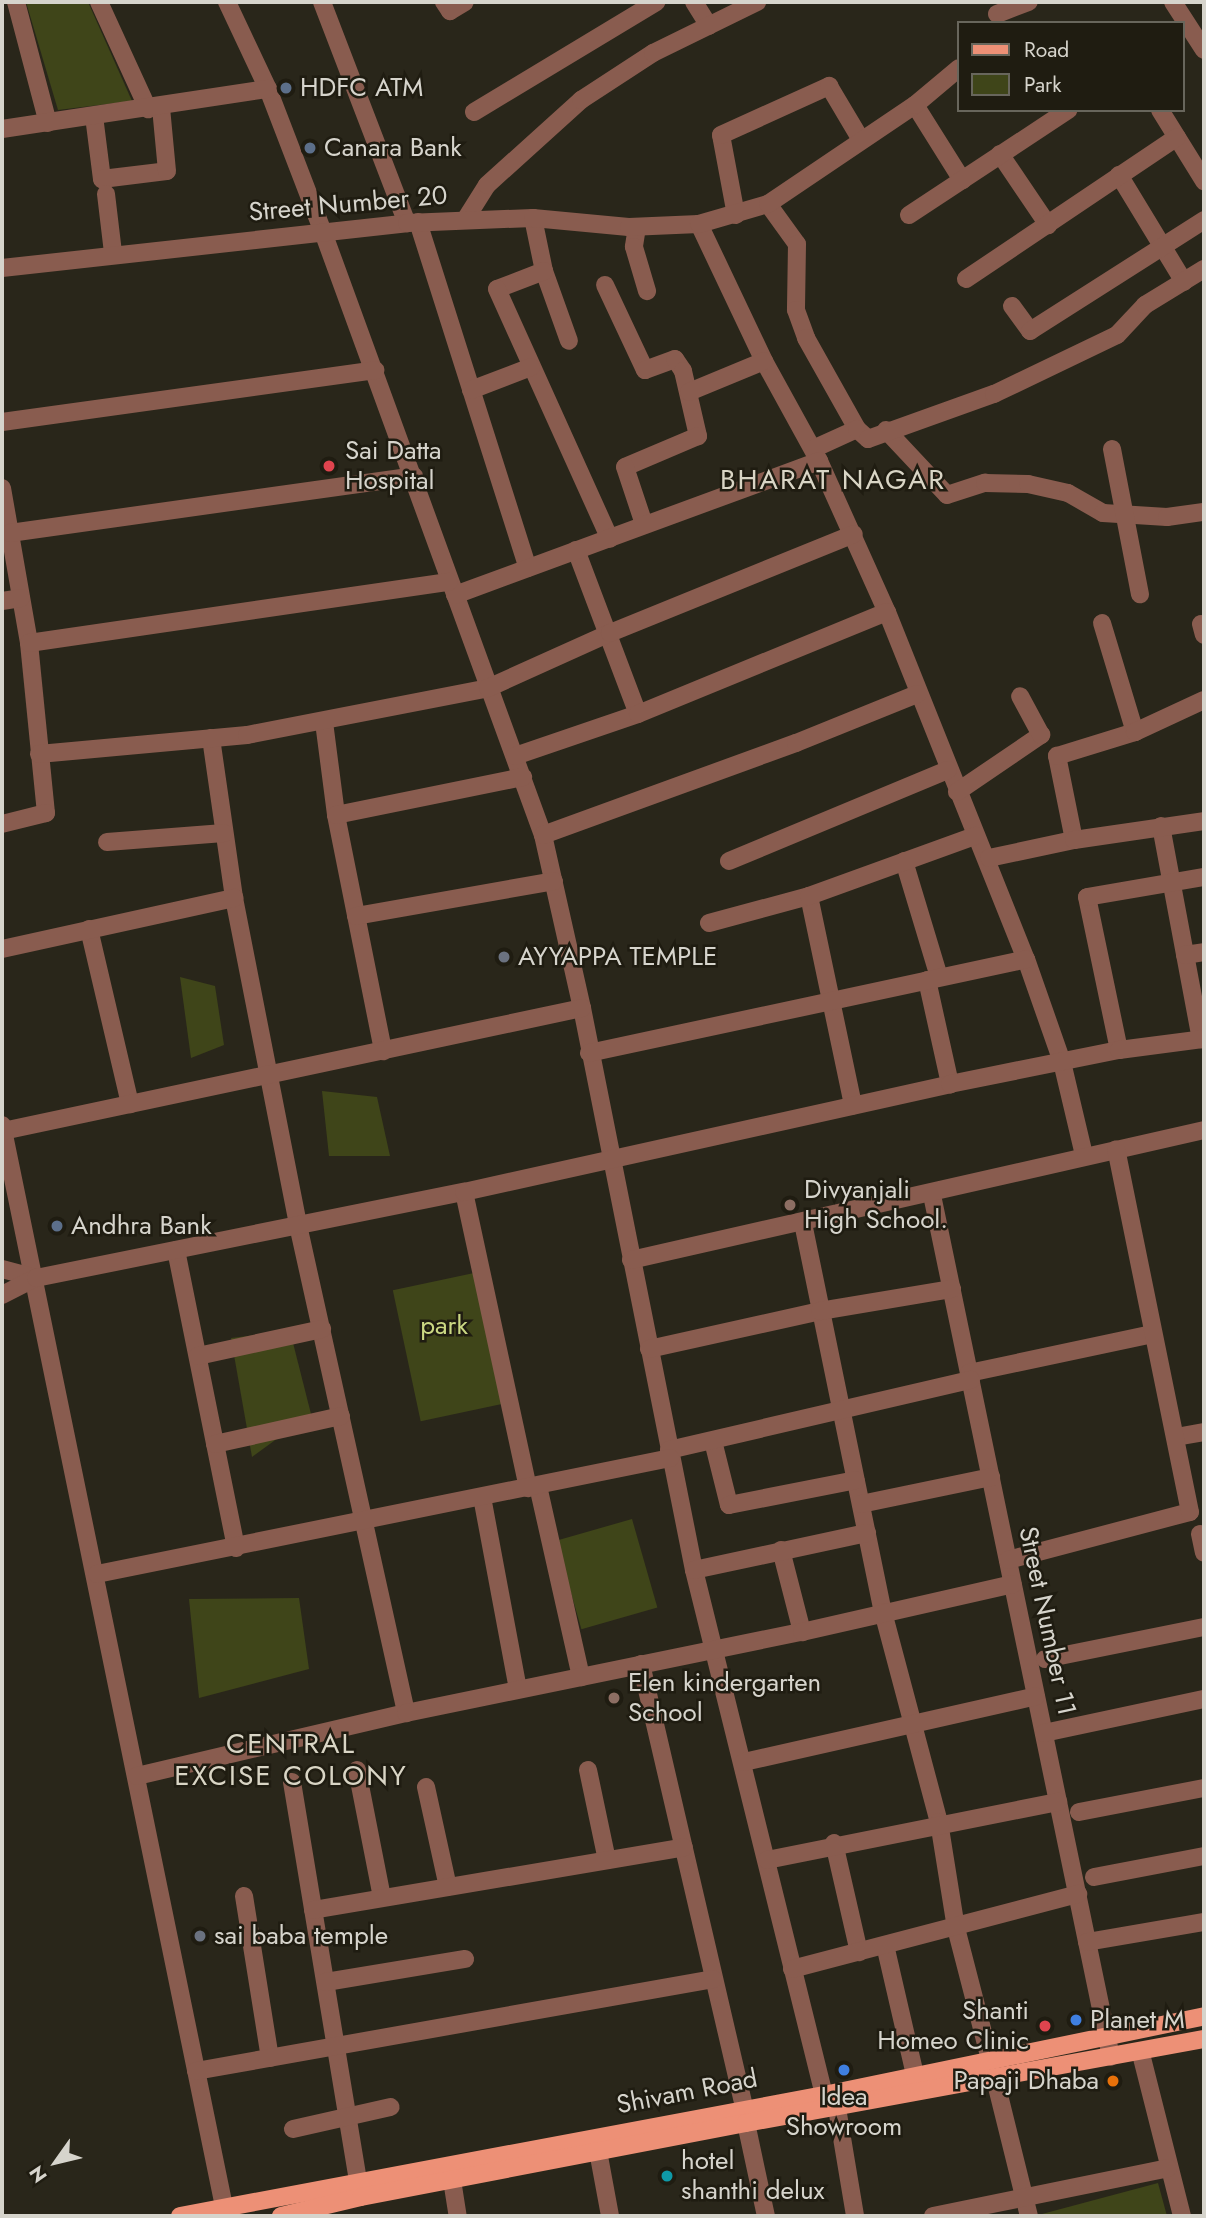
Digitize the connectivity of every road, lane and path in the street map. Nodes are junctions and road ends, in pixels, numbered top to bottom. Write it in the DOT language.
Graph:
graph roads {
  1 [pos="16,2"];
  2 [pos="99,2"];
  3 [pos="228,2"];
  4 [pos="323,2"];
  5 [pos="444,2"];
  6 [pos="465,2"];
  7 [pos="656,2"];
  8 [pos="694,2"];
  9 [pos="757,2"];
  10 [pos="1029,2"];
  11 [pos="1173,2"];
  12 [pos="998,13"];
  13 [pos="709,26"];
  14 [pos="1204,50"];
  15 [pos="958,69"];
  16 [pos="268,89"];
  17 [pos="915,105"];
  18 [pos="154,108"];
  19 [pos="474,112"];
  20 [pos="1065,112"];
  21 [pos="1161,112"];
  22 [pos="94,116"];
  23 [pos="48,122"];
  24 [pos="2,129"];
  25 [pos="1177,137"];
  26 [pos="861,140"];
  27 [pos="1000,154"];
  28 [pos="1119,175"];
  29 [pos="962,180"];
  30 [pos="1204,181"];
  31 [pos="106,194"];
  32 [pos="768,204"];
  33 [pos="736,215"];
  34 [pos="909,215"];
  35 [pos="533,218"];
  36 [pos="465,220"];
  37 [pos="1204,220"];
  38 [pos="412,223"];
  39 [pos="699,224"];
  40 [pos="1048,225"];
  41 [pos="637,227"];
  42 [pos="323,232"];
  43 [pos="1164,247"];
  44 [pos="113,253"];
  45 [pos="2,268"];
  46 [pos="1204,269"];
  47 [pos="544,271"];
  48 [pos="966,279"];
  49 [pos="1184,282"];
  50 [pos="605,285"];
  51 [pos="647,291"];
  52 [pos="1012,306"];
  53 [pos="569,341"];
  54 [pos="764,361"];
  55 [pos="531,367"];
  56 [pos="375,370"];
  57 [pos="471,390"];
  58 [pos="689,392"];
  59 [pos="2,422"];
  60 [pos="857,429"];
  61 [pos="886,430"];
  62 [pos="1112,449"];
  63 [pos="816,455"];
  64 [pos="414,476"];
  65 [pos="2,488"];
  66 [pos="1204,512"];
  67 [pos="1127,515"];
  68 [pos="644,524"];
  69 [pos="10,533"];
  70 [pos="853,534"];
  71 [pos="610,539"];
  72 [pos="576,550"];
  73 [pos="528,568"];
  74 [pos="452,588"];
  75 [pos="1140,594"];
  76 [pos="21,598"];
  77 [pos="2,601"];
  78 [pos="887,612"];
  79 [pos="1102,623"];
  80 [pos="610,633"];
  81 [pos="29,643"];
  82 [pos="488,688"];
  83 [pos="917,694"];
  84 [pos="1020,696"];
  85 [pos="1204,700"];
  86 [pos="638,713"];
  87 [pos="324,722"];
  88 [pos="1135,732"];
  89 [pos="1041,735"];
  90 [pos="211,738"];
  91 [pos="39,754"];
  92 [pos="515,756"];
  93 [pos="1057,756"];
  94 [pos="948,770"];
  95 [pos="523,777"];
  96 [pos="957,792"];
  97 [pos="336,816"];
  98 [pos="1204,821"];
  99 [pos="2,824"];
  100 [pos="1161,826"];
  101 [pos="225,834"];
  102 [pos="543,835"];
  103 [pos="975,836"];
  104 [pos="1074,840"];
  105 [pos="107,842"];
  106 [pos="989,858"];
  107 [pos="729,861"];
  108 [pos="904,861"];
  109 [pos="1204,877"];
  110 [pos="554,881"];
  111 [pos="1171,883"];
  112 [pos="809,896"];
  113 [pos="234,898"];
  114 [pos="356,916"];
  115 [pos="709,923"];
  116 [pos="89,929"];
  117 [pos="2,949"];
  118 [pos="1204,952"];
  119 [pos="1185,955"];
  120 [pos="1026,959"];
  121 [pos="933,978"];
  122 [pos="831,1001"];
  123 [pos="582,1008"];
  124 [pos="1203,1039"];
  125 [pos="1119,1050"];
  126 [pos="383,1051"];
  127 [pos="589,1054"];
  128 [pos="1062,1062"];
  129 [pos="270,1075"];
  130 [pos="950,1084"];
  131 [pos="130,1104"];
  132 [pos="853,1105"];
  133 [pos="2,1128"];
  134 [pos="1204,1130"];
  135 [pos="1116,1149"];
  136 [pos="1084,1155"];
  137 [pos="611,1159"];
  138 [pos="7,1176"];
  139 [pos="464,1192"];
  140 [pos="932,1195"];
  141 [pos="803,1223"];
  142 [pos="298,1225"];
  143 [pos="176,1250"];
  144 [pos="631,1260"];
  145 [pos="2,1269"];
  146 [pos="36,1278"];
  147 [pos="952,1289"];
  148 [pos="2,1295"];
  149 [pos="820,1311"];
  150 [pos="322,1329"];
  151 [pos="1152,1334"];
  152 [pos="649,1349"];
  153 [pos="198,1356"];
  154 [pos="970,1376"];
  155 [pos="840,1410"];
  156 [pos="341,1416"];
  157 [pos="1204,1432"];
  158 [pos="1176,1437"];
  159 [pos="713,1441"];
  160 [pos="215,1444"];
  161 [pos="669,1454"];
  162 [pos="991,1477"];
  163 [pos="856,1480"];
  164 [pos="533,1487"];
  165 [pos="482,1497"];
  166 [pos="862,1504"];
  167 [pos="364,1520"];
  168 [pos="867,1533"];
  169 [pos="1200,1534"];
  170 [pos="236,1548"];
  171 [pos="781,1550"];
  172 [pos="1204,1553"];
  173 [pos="1008,1560"];
  174 [pos="694,1570"];
  175 [pos="97,1574"];
  176 [pos="1013,1584"];
  177 [pos="883,1612"];
  178 [pos="1204,1627"];
  179 [pos="802,1632"];
  180 [pos="713,1648"];
  181 [pos="1045,1659"];
  182 [pos="641,1664"];
  183 [pos="581,1677"];
  184 [pos="518,1689"];
  185 [pos="1036,1696"];
  186 [pos="1204,1699"];
  187 [pos="406,1713"];
  188 [pos="914,1725"];
  189 [pos="1044,1733"];
  190 [pos="744,1762"];
  191 [pos="357,1770"];
  192 [pos="588,1770"];
  193 [pos="137,1776"];
  194 [pos="292,1782"];
  195 [pos="426,1787"];
  196 [pos="1204,1788"];
  197 [pos="1058,1802"];
  198 [pos="1079,1812"];
  199 [pos="939,1822"];
  200 [pos="834,1843"];
  201 [pos="684,1847"];
  202 [pos="1204,1856"];
  203 [pos="607,1860"];
  204 [pos="767,1860"];
  205 [pos="1094,1877"];
  206 [pos="448,1887"];
  207 [pos="1077,1894"];
  208 [pos="244,1896"];
  209 [pos="382,1897"];
  210 [pos="313,1910"];
  211 [pos="1204,1922"];
  212 [pos="956,1928"];
  213 [pos="1087,1942"];
  214 [pos="885,1945"];
  215 [pos="859,1952"];
  216 [pos="465,1959"];
  217 [pos="792,1969"];
  218 [pos="713,1979"];
  219 [pos="326,1982"];
  220 [pos="1204,2016"];
  221 [pos="1107,2036"];
  222 [pos="1204,2039"];
  223 [pos="337,2046"];
  224 [pos="1141,2054"];
  225 [pos="1111,2057"];
  226 [pos="270,2058"];
  227 [pos="992,2067"];
  228 [pos="196,2071"];
  229 [pos="915,2075"];
  230 [pos="824,2095"];
  231 [pos="391,2107"];
  232 [pos="837,2108"];
  233 [pos="769,2111"];
  234 [pos="745,2115"];
  235 [pos="347,2117"];
  236 [pos="293,2129"];
  237 [pos="598,2151"];
  238 [pos="1168,2168"];
  239 [pos="452,2180"];
  240 [pos="358,2182"];
  241 [pos="1027,2208"];
  242 [pos="225,2212"];
  243 [pos="304,2213"];
  244 [pos="180,2216"];
  245 [pos="281,2216"];
  246 [pos="458,2216"];
  247 [pos="610,2216"];
  248 [pos="766,2216"];
  249 [pos="855,2216"];
  250 [pos="933,2216"];
  251 [pos="1182,2216"];
  1 -- 23 [label="street"];
  2 -- 18 [label="street"];
  3 -- 16 [label="street"];
  4 -- 38 [label="street"];
  5 -- 6 [label="street"];
  7 -- 19 [label="street"];
  8 -- 13 [label="street"];
  9 -- 13 [label="street"];
  10 -- 12 [label="street"];
  11 -- 14 [label="street"];
  13 -- 36 [label="street"];
  15 -- 17 [label="street, Street Number 20"];
  16 -- 18 [label="street"];
  16 -- 42 [label="street"];
  17 -- 26 [label="street, Street Number 20"];
  17 -- 29 [label="street"];
  18 -- 22 [label="street"];
  18 -- 22 [label="street"];
  20 -- 27 [label="street"];
  21 -- 25 [label="street"];
  22 -- 23 [label="street"];
  23 -- 24 [label="street"];
  25 -- 28 [label="street"];
  25 -- 30 [label="street"];
  26 -- 32 [label="street, Street Number 20"];
  26 -- 33 [label="street"];
  27 -- 29 [label="street"];
  27 -- 40 [label="street"];
  28 -- 40 [label="street"];
  28 -- 43 [label="street"];
  29 -- 34 [label="street"];
  31 -- 44 [label="street"];
  32 -- 33 [label="street, Street Number 20"];
  32 -- 60 [label="street"];
  33 -- 39 [label="street, Street Number 20"];
  35 -- 36 [label="street, Street Number 20"];
  35 -- 41 [label="street, Street Number 20"];
  35 -- 47 [label="street"];
  36 -- 38 [label="street, Street Number 20"];
  37 -- 43 [label="street"];
  38 -- 42 [label="street, Street Number 20"];
  38 -- 57 [label="street"];
  39 -- 41 [label="street, Street Number 20"];
  39 -- 54 [label="street"];
  40 -- 48 [label="street"];
  41 -- 51 [label="street"];
  42 -- 44 [label="street, Street Number 20"];
  42 -- 56 [label="street"];
  43 -- 49 [label="street"];
  43 -- 52 [label="street"];
  44 -- 45 [label="street, Street Number 20"];
  46 -- 49 [label="street"];
  47 -- 53 [label="street"];
  47 -- 55 [label="street"];
  49 -- 61 [label="street"];
  50 -- 58 [label="street"];
  54 -- 58 [label="street"];
  54 -- 63 [label="street"];
  55 -- 57 [label="street"];
  55 -- 71 [label="street"];
  56 -- 59 [label="street"];
  56 -- 64 [label="street"];
  57 -- 73 [label="street"];
  58 -- 68 [label="street"];
  60 -- 61 [label="street"];
  60 -- 63 [label="street"];
  61 -- 67 [label="street"];
  62 -- 67 [label="street"];
  63 -- 68 [label="street"];
  63 -- 70 [label="street"];
  64 -- 69 [label="street"];
  64 -- 74 [label="street"];
  65 -- 69 [label="street"];
  66 -- 67 [label="street"];
  67 -- 75 [label="street"];
  68 -- 71 [label="street"];
  69 -- 76 [label="street"];
  70 -- 78 [label="street"];
  70 -- 80 [label="street"];
  71 -- 72 [label="street"];
  72 -- 73 [label="street"];
  72 -- 80 [label="street"];
  73 -- 74 [label="street"];
  74 -- 81 [label="street"];
  74 -- 82 [label="street"];
  76 -- 77 [label="street"];
  76 -- 81 [label="street"];
  78 -- 83 [label="street"];
  78 -- 86 [label="street"];
  79 -- 88 [label="street"];
  80 -- 82 [label="street"];
  80 -- 86 [label="street"];
  81 -- 91 [label="street"];
  82 -- 87 [label="street"];
  82 -- 92 [label="street"];
  83 -- 94 [label="street"];
  83 -- 102 [label="street"];
  84 -- 89 [label="street"];
  85 -- 88 [label="street"];
  86 -- 92 [label="street"];
  87 -- 90 [label="street"];
  87 -- 97 [label="street"];
  88 -- 93 [label="street"];
  89 -- 93 [label="street"];
  89 -- 96 [label="street"];
  90 -- 91 [label="street"];
  90 -- 101 [label="street"];
  91 -- 99 [label="street"];
  92 -- 95 [label="street"];
  93 -- 104 [label="street"];
  94 -- 96 [label="street"];
  94 -- 107 [label="street"];
  95 -- 97 [label="street"];
  95 -- 102 [label="street"];
  96 -- 103 [label="street"];
  97 -- 114 [label="street"];
  98 -- 100 [label="street"];
  100 -- 104 [label="street"];
  100 -- 111 [label="street"];
  101 -- 105 [label="street"];
  101 -- 113 [label="street"];
  102 -- 110 [label="street"];
  103 -- 106 [label="street"];
  103 -- 108 [label="street"];
  104 -- 106 [label="street"];
  106 -- 120 [label="street"];
  108 -- 112 [label="street"];
  108 -- 121 [label="street"];
  109 -- 111 [label="street"];
  110 -- 114 [label="street"];
  110 -- 123 [label="street"];
  111 -- 119 [label="street"];
  111 -- 125 [label="street"];
  112 -- 115 [label="street"];
  112 -- 122 [label="street"];
  113 -- 116 [label="street"];
  113 -- 129 [label="street"];
  114 -- 126 [label="street"];
  116 -- 117 [label="street"];
  116 -- 131 [label="street"];
  118 -- 119 [label="street"];
  119 -- 124 [label="street"];
  120 -- 121 [label="street"];
  120 -- 128 [label="street"];
  121 -- 122 [label="street"];
  121 -- 130 [label="street"];
  122 -- 127 [label="street"];
  122 -- 132 [label="street"];
  123 -- 126 [label="street"];
  123 -- 127 [label="street"];
  124 -- 125 [label="street"];
  125 -- 128 [label="street"];
  126 -- 129 [label="street"];
  127 -- 137 [label="street"];
  128 -- 130 [label="street"];
  128 -- 136 [label="street"];
  129 -- 131 [label="street"];
  129 -- 142 [label="street"];
  130 -- 132 [label="street"];
  131 -- 133 [label="street"];
  132 -- 137 [label="street"];
  133 -- 138 [label="street"];
  134 -- 135 [label="street"];
  135 -- 136 [label="street"];
  135 -- 151 [label="street"];
  136 -- 140 [label="street"];
  137 -- 139 [label="street"];
  137 -- 144 [label="street"];
  138 -- 146 [label="street"];
  139 -- 142 [label="street"];
  139 -- 164 [label="street"];
  140 -- 141 [label="street"];
  140 -- 147 [label="street, Street Number 11"];
  141 -- 144 [label="street"];
  141 -- 149 [label="street"];
  142 -- 143 [label="street"];
  142 -- 150 [label="street"];
  143 -- 146 [label="street"];
  143 -- 153 [label="street"];
  144 -- 152 [label="street"];
  145 -- 146 [label="street"];
  146 -- 148 [label="street"];
  146 -- 175 [label="street"];
  147 -- 149 [label="street"];
  147 -- 154 [label="street, Street Number 11"];
  149 -- 152 [label="street"];
  149 -- 155 [label="street"];
  150 -- 153 [label="street"];
  150 -- 156 [label="street"];
  151 -- 154 [label="street"];
  151 -- 158 [label="street"];
  152 -- 161 [label="street"];
  153 -- 160 [label="street"];
  154 -- 155 [label="street"];
  154 -- 162 [label="street, Street Number 11"];
  155 -- 159 [label="street"];
  155 -- 163 [label="street"];
  156 -- 160 [label="street"];
  156 -- 167 [label="street"];
  157 -- 158 [label="street"];
  158 -- 173 [label="street"];
  159 -- 161 [label="street"];
  159 -- 163 [label="street"];
  160 -- 170 [label="street"];
  161 -- 164 [label="street"];
  161 -- 174 [label="street"];
  162 -- 166 [label="street"];
  162 -- 173 [label="street, Street Number 11"];
  163 -- 166 [label="street"];
  164 -- 165 [label="street"];
  164 -- 183 [label="street"];
  165 -- 167 [label="street"];
  165 -- 184 [label="street"];
  166 -- 168 [label="street"];
  167 -- 170 [label="street"];
  167 -- 187 [label="street"];
  168 -- 171 [label="street"];
  168 -- 177 [label="street"];
  169 -- 172 [label="street"];
  170 -- 175 [label="street"];
  171 -- 174 [label="street"];
  171 -- 179 [label="street"];
  173 -- 176 [label="street, Street Number 11"];
  174 -- 180 [label="street"];
  175 -- 193 [label="street"];
  176 -- 177 [label="street"];
  176 -- 185 [label="street, Street Number 11"];
  177 -- 179 [label="street"];
  177 -- 188 [label="street"];
  178 -- 181 [label="street"];
  179 -- 180 [label="street"];
  180 -- 182 [label="street"];
  180 -- 190 [label="street"];
  182 -- 183 [label="street"];
  182 -- 201 [label="street"];
  183 -- 184 [label="street"];
  184 -- 187 [label="street"];
  185 -- 188 [label="street"];
  185 -- 189 [label="street, Street Number 11"];
  186 -- 189 [label="street"];
  187 -- 193 [label="street"];
  188 -- 190 [label="street"];
  188 -- 199 [label="street"];
  189 -- 197 [label="street, Street Number 11"];
  190 -- 204 [label="street"];
  191 -- 209 [label="street"];
  192 -- 203 [label="street"];
  193 -- 228 [label="street"];
  194 -- 210 [label="street"];
  195 -- 206 [label="street"];
  196 -- 198 [label="street"];
  197 -- 199 [label="street"];
  197 -- 207 [label="street, Street Number 11"];
  199 -- 200 [label="street"];
  199 -- 212 [label="street"];
  200 -- 204 [label="street"];
  200 -- 215 [label="street"];
  201 -- 203 [label="street"];
  201 -- 218 [label="street"];
  202 -- 205 [label="street"];
  203 -- 206 [label="street"];
  204 -- 217 [label="street"];
  206 -- 209 [label="street"];
  207 -- 212 [label="street"];
  207 -- 213 [label="street, Street Number 11"];
  208 -- 226 [label="street"];
  209 -- 210 [label="street"];
  210 -- 219 [label="street"];
  211 -- 213 [label="street"];
  212 -- 214 [label="street"];
  212 -- 227 [label="street"];
  213 -- 221 [label="street, Street Number 11"];
  214 -- 215 [label="street"];
  214 -- 229 [label="street"];
  215 -- 217 [label="street"];
  216 -- 219 [label="street"];
  217 -- 230 [label="street"];
  218 -- 223 [label="street"];
  218 -- 234 [label="street"];
  219 -- 223 [label="street"];
  220 -- 221 [label="main road, Shivam Road"];
  221 -- 225 [label="street, Street Number 11"];
  221 -- 227 [label="main road, Shivam Road"];
  222 -- 224 [label="main road, Shivam Road"];
  223 -- 226 [label="street"];
  223 -- 235 [label="street"];
  224 -- 225 [label="main road, Shivam Road"];
  224 -- 238 [label="street"];
  225 -- 227 [label="main road, Shivam Road"];
  226 -- 228 [label="street"];
  227 -- 229 [label="main road, Shivam Road"];
  227 -- 232 [label="main road, Shivam Road"];
  227 -- 241 [label="street"];
  228 -- 242 [label="street"];
  229 -- 230 [label="main road, Shivam Road"];
  230 -- 233 [label="main road, Shivam Road"];
  231 -- 235 [label="street"];
  232 -- 233 [label="main road, Shivam Road"];
  232 -- 249 [label="street"];
  233 -- 234 [label="main road, Shivam Road"];
  234 -- 237 [label="main road, Shivam Road"];
  234 -- 240 [label="main road, Shivam Road"];
  234 -- 248 [label="street"];
  235 -- 236 [label="street"];
  235 -- 240 [label="street"];
  237 -- 239 [label="main road, Shivam Road"];
  237 -- 247 [label="street"];
  238 -- 241 [label="street"];
  238 -- 251 [label="street"];
  239 -- 243 [label="main road, Shivam Road"];
  239 -- 246 [label="street"];
  240 -- 242 [label="main road, Shivam Road"];
  241 -- 250 [label="street"];
  242 -- 244 [label="main road, Shivam Road"];
  243 -- 245 [label="main road, Shivam Road"];
}
